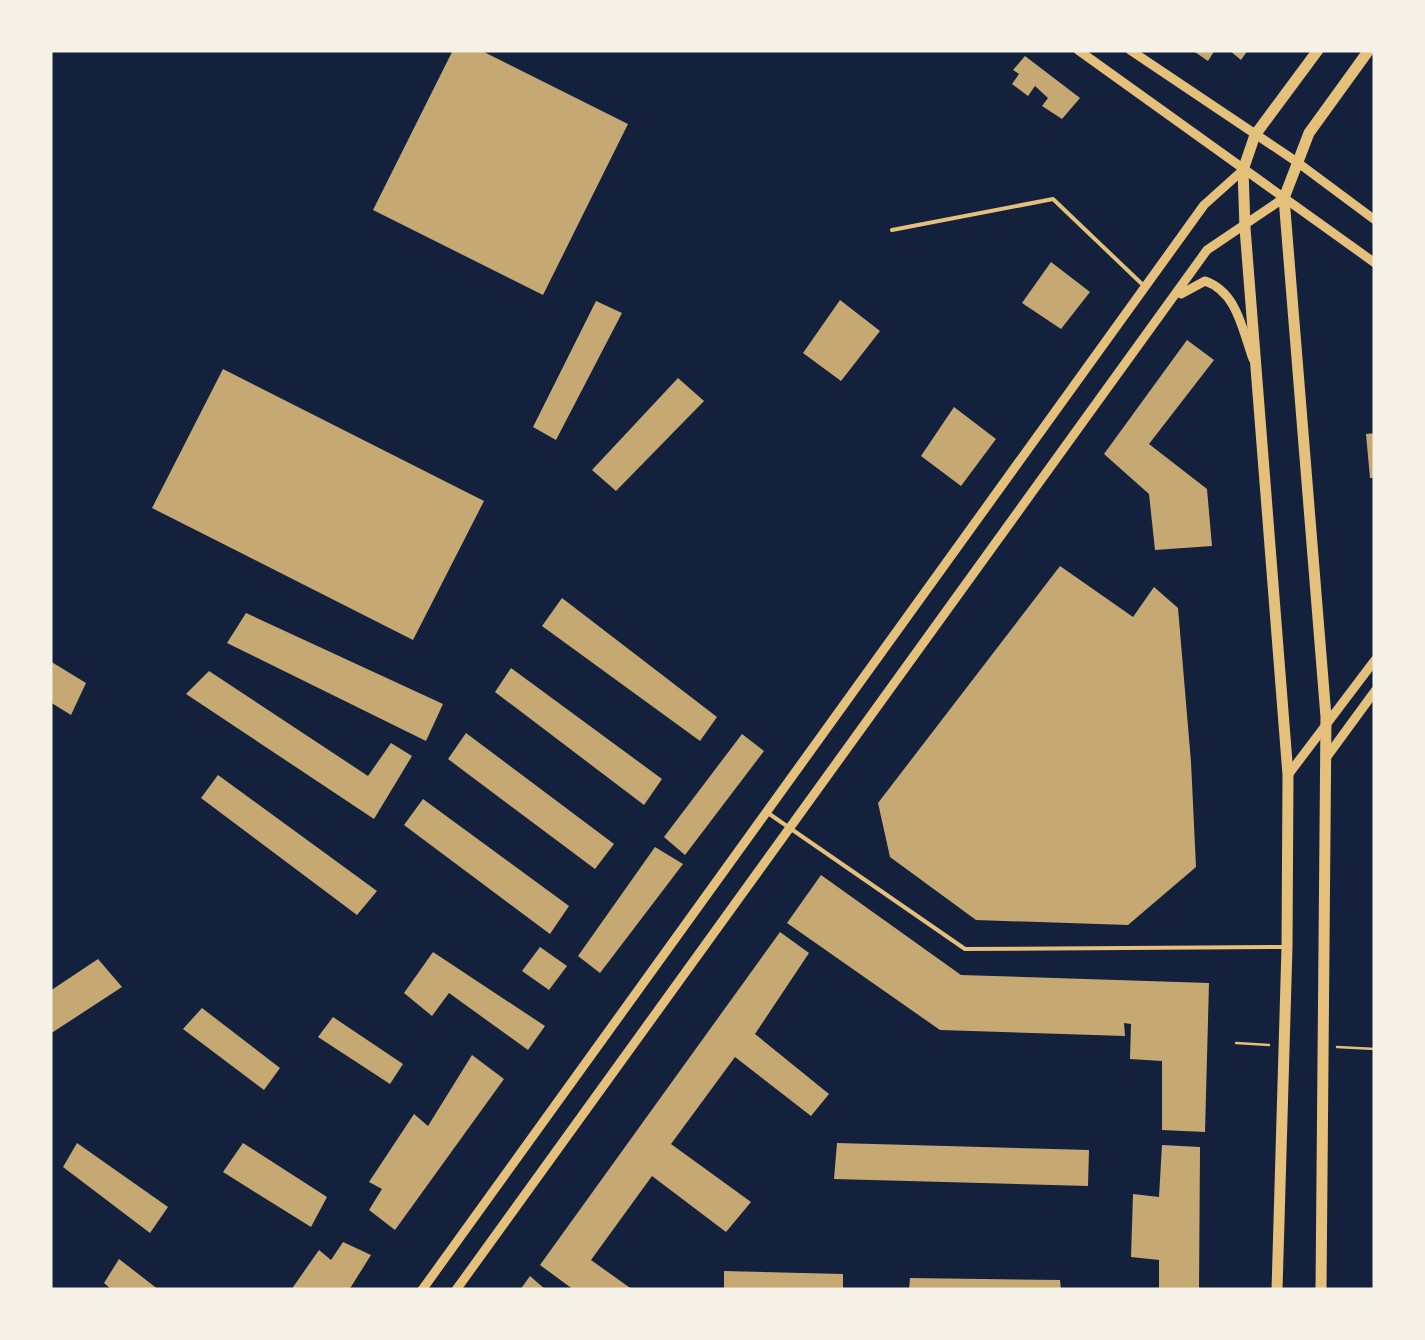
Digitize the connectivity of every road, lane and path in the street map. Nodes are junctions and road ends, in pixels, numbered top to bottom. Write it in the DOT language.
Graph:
graph roads {
  1 [pos="1078,50"];
  2 [pos="1130,50"];
  3 [pos="1318,50"];
  4 [pos="1369,50"];
  5 [pos="1255,135"];
  6 [pos="1296,162"];
  7 [pos="1243,170"];
  8 [pos="1284,198"];
  9 [pos="1375,220"];
  10 [pos="1244,225"];
  11 [pos="892,230"];
  12 [pos="1375,263"];
  13 [pos="1146,288"];
  14 [pos="1164,309"];
  15 [pos="1256,368"];
  16 [pos="1375,660"];
  17 [pos="1375,690"];
  18 [pos="1326,725"];
  19 [pos="1326,758"];
  20 [pos="1288,775"];
  21 [pos="768,813"];
  22 [pos="790,829"];
  23 [pos="1287,947"];
  24 [pos="1236,1043"];
  25 [pos="1283,1045"];
  26 [pos="1337,1047"];
  27 [pos="1375,1049"];
  28 [pos="422,1290"];
  29 [pos="456,1290"];
  30 [pos="1277,1290"];
  31 [pos="1321,1290"];
  1 -- 7 [label="main road"];
  2 -- 5 [label="main road"];
  3 -- 5 [label="highway"];
  4 -- 6 [label="highway"];
  5 -- 6 [label="main road"];
  5 -- 7 [label="highway"];
  6 -- 8 [label="highway"];
  6 -- 9 [label="main road"];
  7 -- 8 [label="main road"];
  7 -- 10 [label="highway"];
  7 -- 13 [label="main road"];
  8 -- 10 [label="main road"];
  8 -- 12 [label="main road"];
  8 -- 18 [label="highway"];
  10 -- 14 [label="main road"];
  10 -- 15 [label="highway"];
  11 -- 13 [label="lane"];
  13 -- 21 [label="main road"];
  14 -- 15 [label="main road"];
  14 -- 22 [label="main road"];
  15 -- 20 [label="highway"];
  16 -- 18 [label="main road"];
  17 -- 19 [label="main road"];
  18 -- 19 [label="highway"];
  18 -- 20 [label="main road"];
  19 -- 31 [label="highway"];
  20 -- 23 [label="highway"];
  21 -- 22 [label="lane"];
  21 -- 28 [label="main road"];
  22 -- 23 [label="lane"];
  22 -- 29 [label="main road"];
  23 -- 30 [label="highway"];
  24 -- 25 [label="path"];
  26 -- 27 [label="path"];
}
